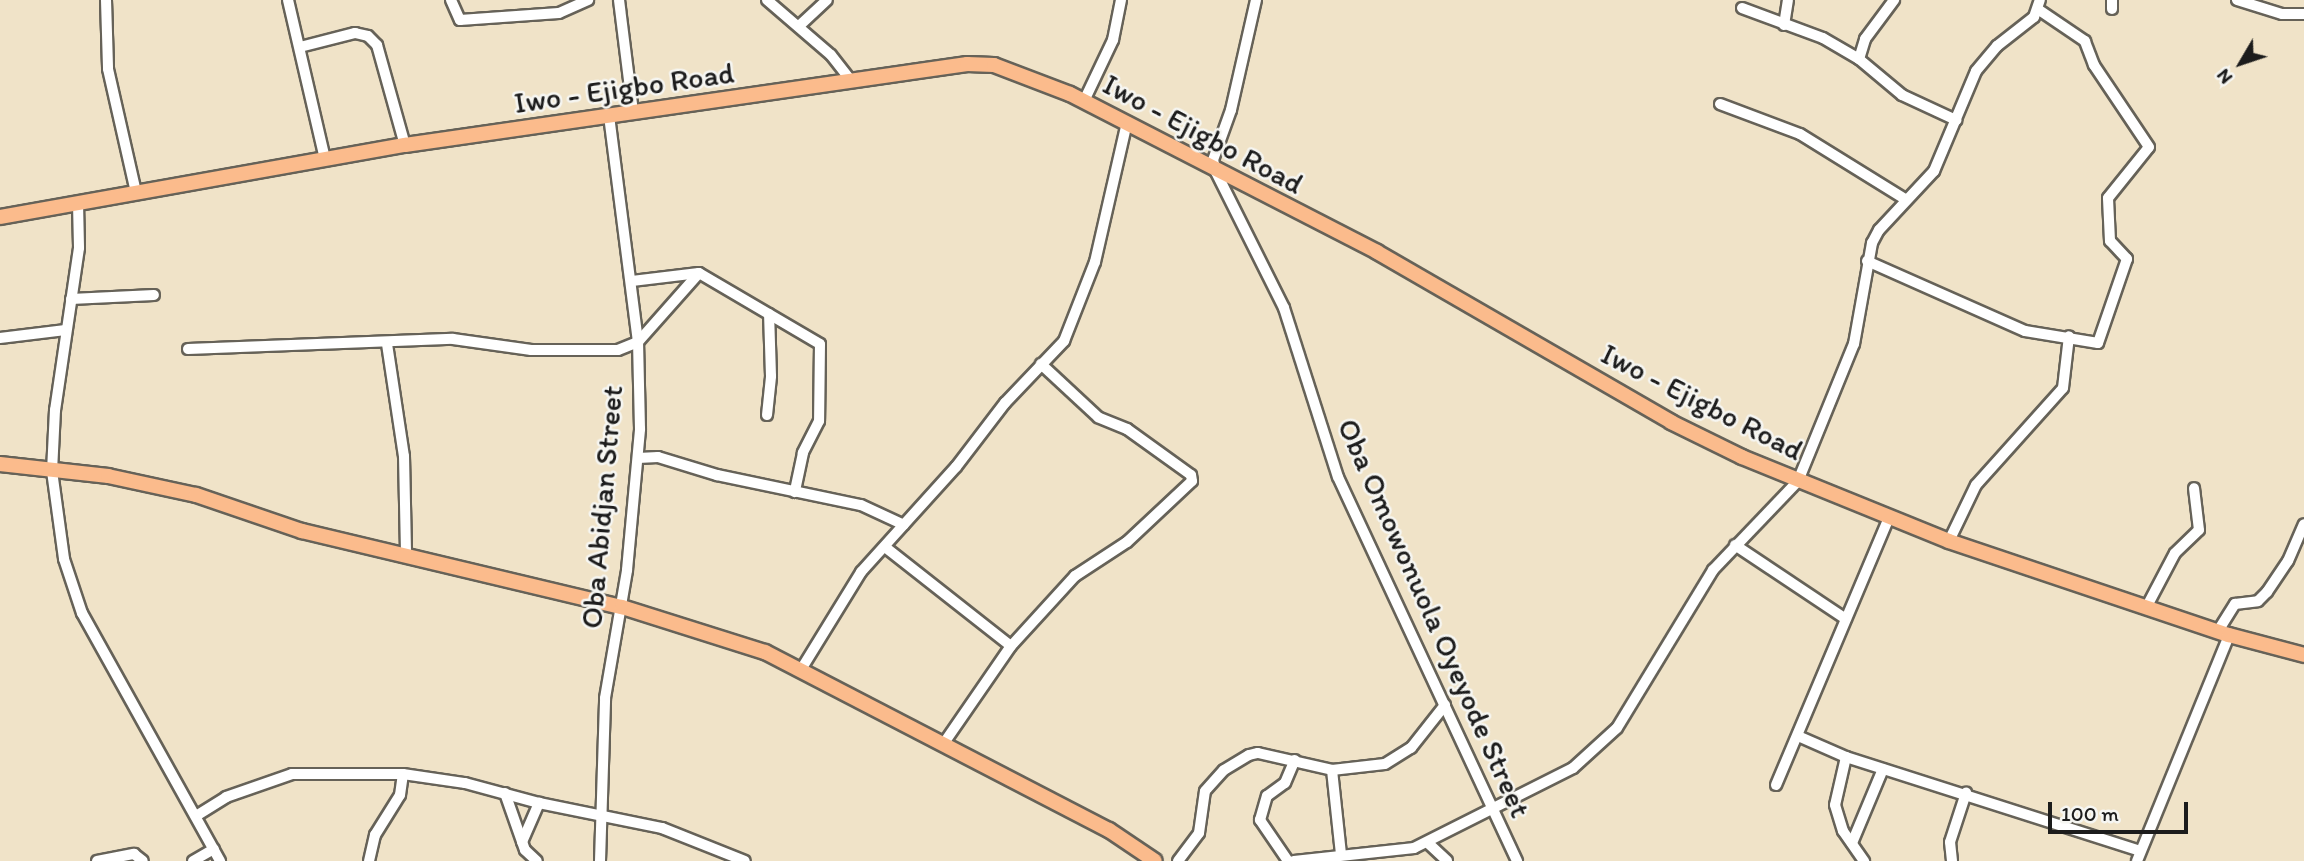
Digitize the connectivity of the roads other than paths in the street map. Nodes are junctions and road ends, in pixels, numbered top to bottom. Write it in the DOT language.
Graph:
graph roads {
  1 [pos="106,0"];
  2 [pos="288,0"];
  3 [pos="452,0"];
  4 [pos="588,0"];
  5 [pos="619,0"];
  6 [pos="768,0"];
  7 [pos="827,0"];
  8 [pos="1121,0"];
  9 [pos="1256,0"];
  10 [pos="1788,0"];
  11 [pos="1894,0"];
  12 [pos="2237,0"];
  13 [pos="2040,5"];
  14 [pos="1742,8"];
  15 [pos="2304,14"];
  16 [pos="1784,25"];
  17 [pos="799,26"];
  18 [pos="300,47"];
  19 [pos="1859,59"];
  20 [pos="852,82"];
  21 [pos="1084,101"];
  22 [pos="1720,104"];
  23 [pos="633,113"];
  24 [pos="608,117"];
  25 [pos="1956,120"];
  26 [pos="1127,122"];
  27 [pos="405,145"];
  28 [pos="325,159"];
  29 [pos="1216,172"];
  30 [pos="136,192"];
  31 [pos="1905,199"];
  32 [pos="78,203"];
  33 [pos="0,217"];
  34 [pos="1867,261"];
  35 [pos="699,273"];
  36 [pos="632,281"];
  37 [pos="154,295"];
  38 [pos="71,299"];
  39 [pos="769,314"];
  40 [pos="66,330"];
  41 [pos="2069,336"];
  42 [pos="0,338"];
  43 [pos="638,342"];
  44 [pos="387,344"];
  45 [pos="188,349"];
  46 [pos="1041,364"];
  47 [pos="767,415"];
  48 [pos="638,458"];
  49 [pos="0,464"];
  50 [pos="52,471"];
  51 [pos="1798,481"];
  52 [pos="2194,488"];
  53 [pos="795,492"];
  54 [pos="1889,518"];
  55 [pos="2304,524"];
  56 [pos="904,525"];
  57 [pos="1949,541"];
  58 [pos="1735,545"];
  59 [pos="885,547"];
  60 [pos="406,553"];
  61 [pos="622,607"];
  62 [pos="2146,608"];
  63 [pos="1846,620"];
  64 [pos="2223,633"];
  65 [pos="1011,646"];
  66 [pos="2304,655"];
  67 [pos="802,668"];
  68 [pos="1445,705"];
  69 [pos="1798,736"];
  70 [pos="944,743"];
  71 [pos="1846,757"];
  72 [pos="1295,761"];
  73 [pos="1883,769"];
  74 [pos="1332,770"];
  75 [pos="403,774"];
  76 [pos="1776,785"];
  77 [pos="505,793"];
  78 [pos="1966,793"];
  79 [pos="539,803"];
  80 [pos="1494,808"];
  81 [pos="196,816"];
  82 [pos="603,817"];
  83 [pos="522,842"];
  84 [pos="1428,843"];
  85 [pos="1852,843"];
  86 [pos="1414,848"];
  87 [pos="214,849"];
  88 [pos="1341,854"];
  89 [pos="2138,856"];
  90 [pos="723,857"];
  91 [pos="1398,857"];
  92 [pos="97,861"];
  93 [pos="143,861"];
  94 [pos="193,861"];
  95 [pos="220,861"];
  96 [pos="369,861"];
  97 [pos="537,861"];
  98 [pos="600,861"];
  99 [pos="745,861"];
  100 [pos="1155,861"];
  101 [pos="1178,861"];
  102 [pos="1288,861"];
  103 [pos="1294,861"];
  104 [pos="1416,861"];
  105 [pos="1447,861"];
  106 [pos="1517,861"];
  107 [pos="1864,861"];
  108 [pos="1952,861"];
  1 -- 30 [label="street"];
  2 -- 18 [label="street"];
  3 -- 4 [label="street"];
  5 -- 23 [label="street"];
  6 -- 17 [label="street"];
  7 -- 17 [label="street"];
  8 -- 21 [label="street"];
  9 -- 29 [label="street"];
  10 -- 16 [label="street"];
  11 -- 19 [label="street"];
  12 -- 15 [label="street"];
  13 -- 25 [label="street"];
  13 -- 41 [label="street"];
  14 -- 16 [label="street"];
  16 -- 19 [label="street"];
  17 -- 20 [label="street"];
  18 -- 27 [label="street"];
  18 -- 28 [label="street"];
  19 -- 25 [label="street"];
  20 -- 21 [label="main road, Iwo - Ejigbo Road"];
  20 -- 23 [label="main road, Iwo - Ejigbo Road"];
  21 -- 26 [label="main road, Iwo - Ejigbo Road"];
  22 -- 31 [label="street"];
  23 -- 24 [label="main road, Iwo - Ejigbo Road"];
  24 -- 27 [label="main road, Iwo - Ejigbo Road"];
  24 -- 36 [label="street, Oba Abidjan Street"];
  25 -- 31 [label="street"];
  26 -- 29 [label="main road, Iwo - Ejigbo Road"];
  26 -- 46 [label="street"];
  27 -- 28 [label="main road, Iwo - Ejigbo Road"];
  28 -- 30 [label="main road, Iwo - Ejigbo Road"];
  29 -- 51 [label="main road, Iwo - Ejigbo Road"];
  29 -- 68 [label="street, Oba Omowonuola Oyeyode Street"];
  30 -- 32 [label="main road, Iwo - Ejigbo Road"];
  31 -- 34 [label="street"];
  32 -- 33 [label="main road, Iwo - Ejigbo Road"];
  32 -- 38 [label="street"];
  34 -- 41 [label="street"];
  34 -- 51 [label="street"];
  35 -- 36 [label="street"];
  35 -- 39 [label="street"];
  35 -- 43 [label="street"];
  36 -- 43 [label="street, Oba Abidjan Street"];
  37 -- 38 [label="street"];
  38 -- 40 [label="street"];
  39 -- 47 [label="street"];
  39 -- 53 [label="street"];
  40 -- 42 [label="street"];
  40 -- 50 [label="street"];
  41 -- 57 [label="street"];
  43 -- 44 [label="street"];
  43 -- 48 [label="street, Oba Abidjan Street"];
  44 -- 45 [label="street"];
  44 -- 60 [label="street"];
  46 -- 56 [label="street"];
  46 -- 65 [label="street"];
  48 -- 53 [label="street"];
  48 -- 61 [label="street, Oba Abidjan Street"];
  49 -- 50 [label="main road"];
  50 -- 60 [label="main road"];
  50 -- 81 [label="street"];
  51 -- 54 [label="main road, Iwo - Ejigbo Road"];
  51 -- 58 [label="street"];
  52 -- 62 [label="street"];
  53 -- 56 [label="street"];
  54 -- 57 [label="main road, Iwo - Ejigbo Road"];
  54 -- 63 [label="street"];
  55 -- 64 [label="street"];
  56 -- 59 [label="street"];
  57 -- 62 [label="main road, Iwo - Ejigbo Road"];
  58 -- 63 [label="street"];
  58 -- 80 [label="street"];
  59 -- 65 [label="street"];
  59 -- 67 [label="street"];
  60 -- 61 [label="main road"];
  61 -- 67 [label="main road"];
  61 -- 82 [label="street, Oba Abidjan Street"];
  62 -- 64 [label="main road, Iwo - Ejigbo Road"];
  63 -- 69 [label="street"];
  64 -- 66 [label="main road, Iwo - Ejigbo Road"];
  64 -- 89 [label="street"];
  65 -- 70 [label="street"];
  67 -- 70 [label="main road"];
  68 -- 74 [label="street"];
  68 -- 80 [label="street, Oba Omowonuola Oyeyode Street"];
  69 -- 71 [label="street"];
  69 -- 76 [label="street"];
  70 -- 100 [label="main road"];
  71 -- 73 [label="street"];
  71 -- 85 [label="street"];
  72 -- 74 [label="street"];
  72 -- 101 [label="street"];
  72 -- 102 [label="street"];
  73 -- 78 [label="street"];
  73 -- 85 [label="street"];
  74 -- 88 [label="street"];
  75 -- 77 [label="street"];
  75 -- 81 [label="street"];
  75 -- 96 [label="street"];
  77 -- 79 [label="street"];
  77 -- 83 [label="street"];
  78 -- 89 [label="street"];
  78 -- 108 [label="street"];
  79 -- 82 [label="street"];
  79 -- 83 [label="street"];
  80 -- 84 [label="street"];
  80 -- 106 [label="street, Oba Omowonuola Oyeyode Street"];
  81 -- 87 [label="street"];
  82 -- 90 [label="street"];
  82 -- 98 [label="street, Oba Abidjan Street"];
  83 -- 97 [label="street"];
  84 -- 86 [label="street"];
  84 -- 105 [label="street"];
  85 -- 107 [label="street"];
  86 -- 91 [label="street"];
  86 -- 104 [label="street"];
  87 -- 94 [label="street"];
  87 -- 95 [label="street"];
  88 -- 91 [label="street"];
  88 -- 103 [label="street"];
  90 -- 99 [label="street"];
  92 -- 93 [label="street"];
}
